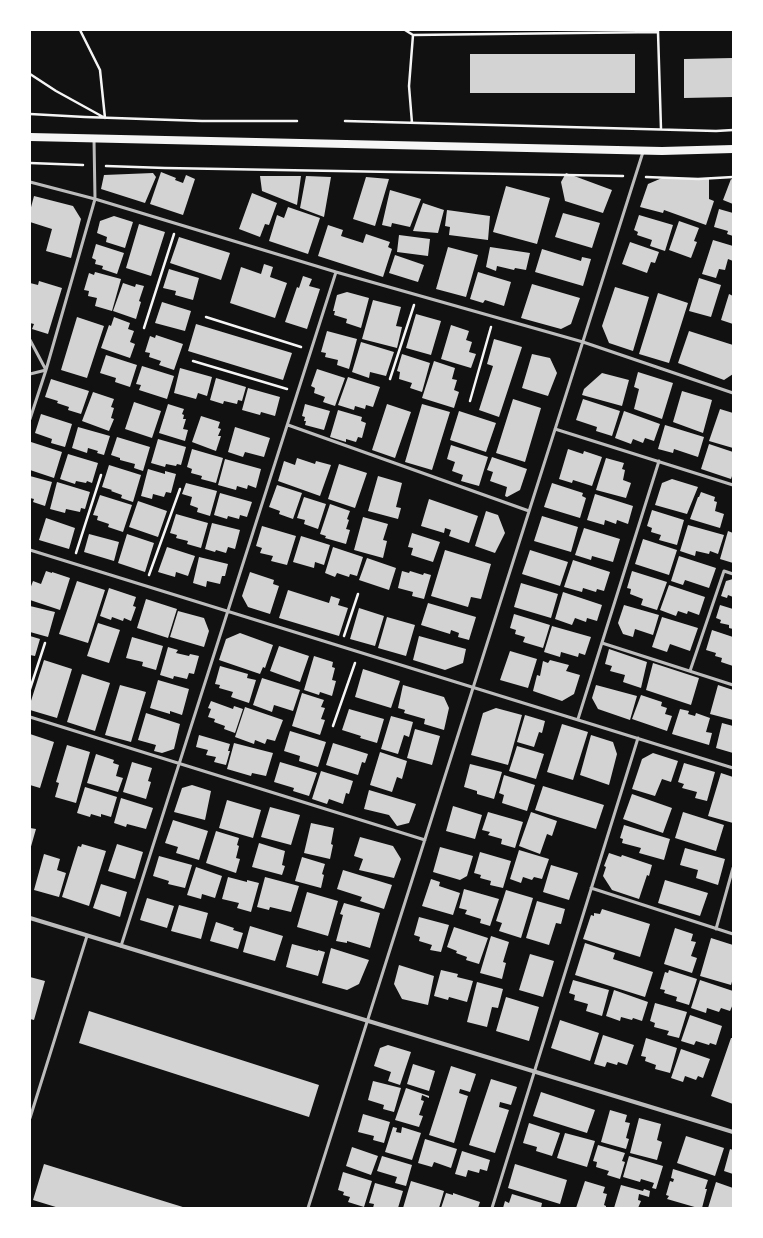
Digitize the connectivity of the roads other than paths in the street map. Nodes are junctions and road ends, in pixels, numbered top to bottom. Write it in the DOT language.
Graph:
graph roads {
  1 [pos="30,137"];
  2 [pos="94,139"];
  3 [pos="733,149"];
  4 [pos="644,150"];
  5 [pos="30,182"];
  6 [pos="95,199"];
  7 [pos="336,272"];
  8 [pos="30,340"];
  9 [pos="583,342"];
  10 [pos="46,370"];
  11 [pos="30,374"];
  12 [pos="733,393"];
  13 [pos="30,419"];
  14 [pos="288,426"];
  15 [pos="555,429"];
  16 [pos="659,462"];
  17 [pos="733,485"];
  18 [pos="529,511"];
  19 [pos="30,550"];
  20 [pos="733,574"];
  21 [pos="228,611"];
  22 [pos="602,643"];
  23 [pos="690,671"];
  24 [pos="733,685"];
  25 [pos="473,687"];
  26 [pos="30,717"];
  27 [pos="578,719"];
  28 [pos="638,738"];
  29 [pos="180,764"];
  30 [pos="733,768"];
  31 [pos="425,840"];
  32 [pos="733,868"];
  33 [pos="591,888"];
  34 [pos="30,918"];
  35 [pos="716,929"];
  36 [pos="733,934"];
  37 [pos="87,936"];
  38 [pos="121,946"];
  39 [pos="367,1021"];
  40 [pos="535,1071"];
  41 [pos="30,1118"];
  42 [pos="733,1132"];
  43 [pos="308,1208"];
  44 [pos="492,1208"];
  1 -- 2 [label="main road"];
  2 -- 4 [label="main road"];
  2 -- 6 [label="lane"];
  3 -- 4 [label="main road"];
  4 -- 9 [label="lane"];
  5 -- 6 [label="lane"];
  6 -- 7 [label="lane"];
  6 -- 10 [label="lane"];
  7 -- 9 [label="lane"];
  7 -- 14 [label="lane"];
  8 -- 10 [label="lane"];
  9 -- 12 [label="lane"];
  9 -- 15 [label="lane"];
  10 -- 11 [label="lane"];
  10 -- 13 [label="lane"];
  14 -- 18 [label="lane"];
  14 -- 21 [label="lane"];
  15 -- 16 [label="lane"];
  15 -- 18 [label="lane"];
  16 -- 17 [label="lane"];
  16 -- 22 [label="lane"];
  18 -- 25 [label="lane"];
  19 -- 21 [label="lane"];
  20 -- 23 [label="lane"];
  21 -- 25 [label="lane"];
  21 -- 29 [label="lane"];
  22 -- 23 [label="lane"];
  22 -- 27 [label="lane"];
  23 -- 24 [label="lane"];
  25 -- 27 [label="lane"];
  25 -- 31 [label="lane"];
  26 -- 29 [label="lane"];
  27 -- 28 [label="lane"];
  28 -- 30 [label="lane"];
  28 -- 33 [label="lane"];
  29 -- 31 [label="lane"];
  29 -- 38 [label="lane"];
  31 -- 39 [label="lane"];
  32 -- 35 [label="lane"];
  33 -- 35 [label="lane"];
  33 -- 40 [label="lane"];
  34 -- 37 [label="street"];
  35 -- 36 [label="lane"];
  37 -- 38 [label="street"];
  37 -- 41 [label="lane"];
  38 -- 39 [label="street"];
  39 -- 40 [label="street"];
  39 -- 43 [label="lane"];
  40 -- 42 [label="street"];
  40 -- 44 [label="lane"];
}
